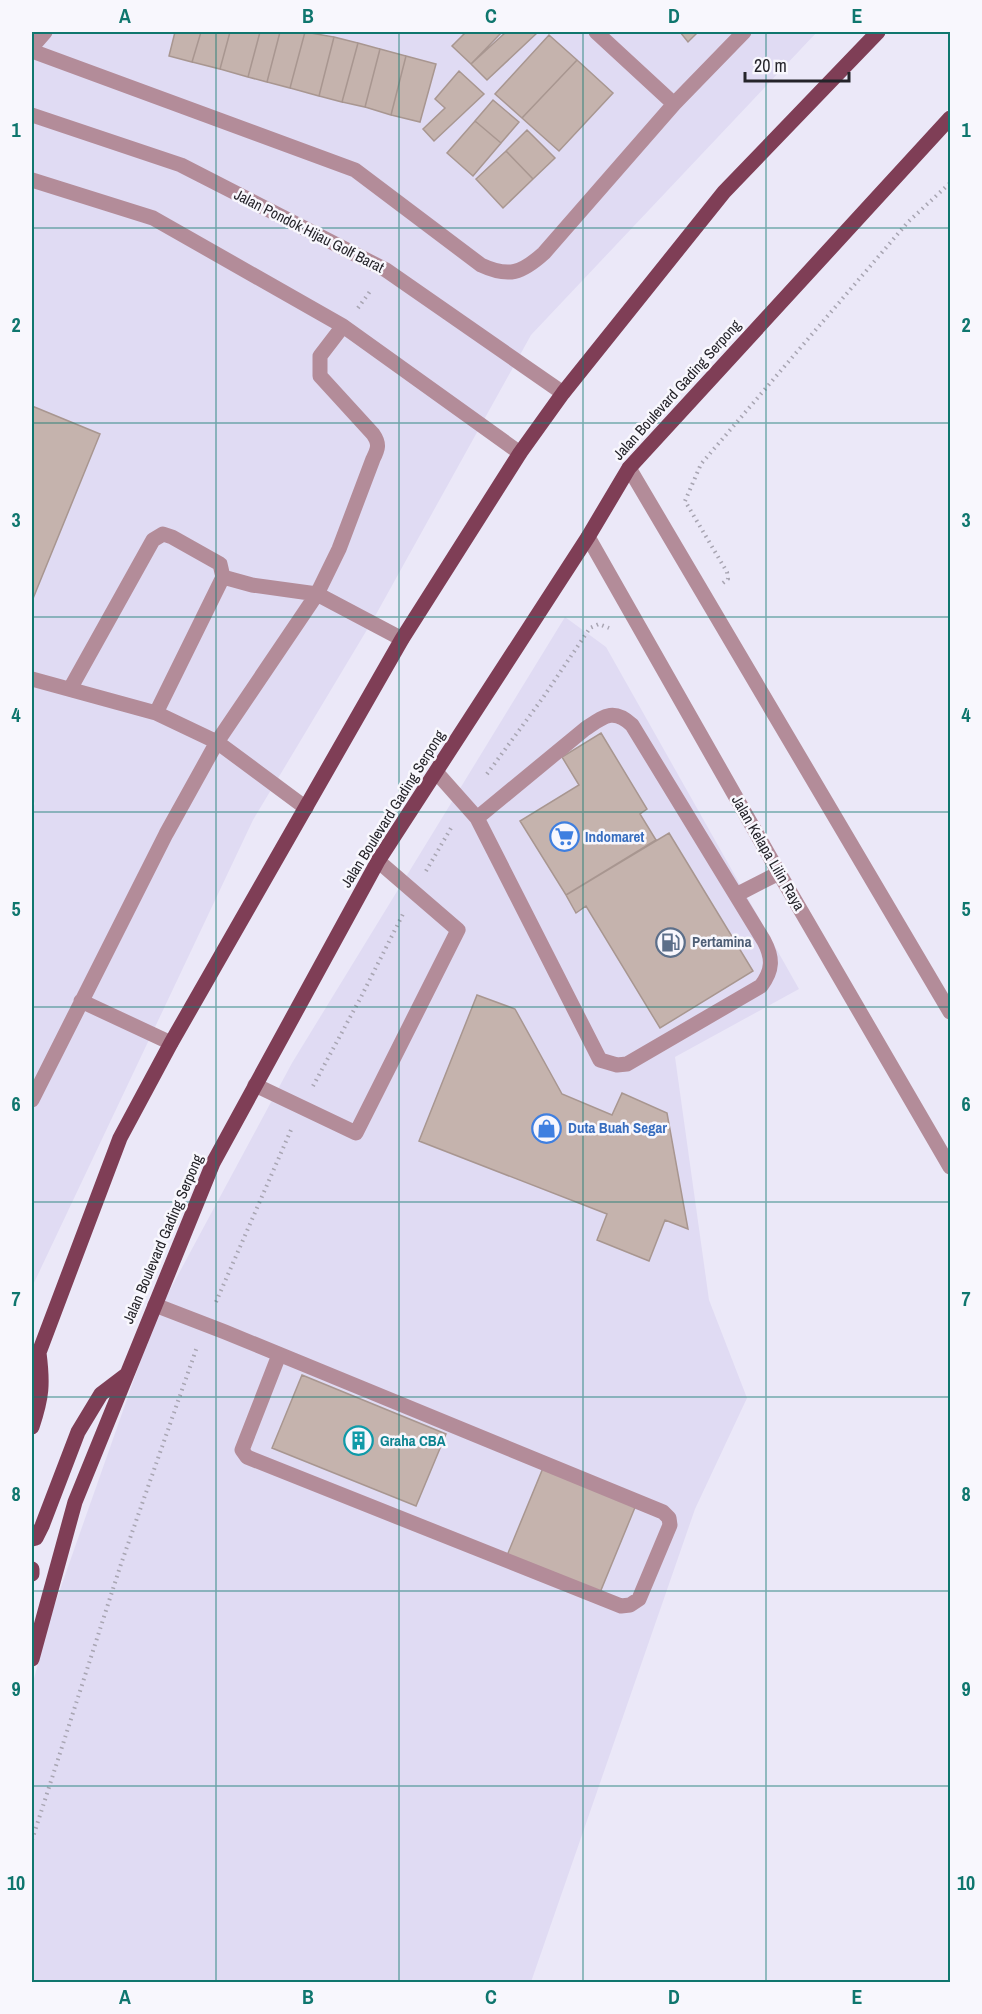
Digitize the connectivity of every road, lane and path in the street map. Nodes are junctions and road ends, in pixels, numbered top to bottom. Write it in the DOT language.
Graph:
graph roads {
  1 [pos="45,32"];
  2 [pos="596,32"];
  3 [pos="744,32"];
  4 [pos="878,32"];
  5 [pos="32,49"];
  6 [pos="674,104"];
  7 [pos="32,115"];
  8 [pos="951,118"];
  9 [pos="32,180"];
  10 [pos="951,183"];
  11 [pos="386,270"];
  12 [pos="344,326"];
  13 [pos="563,393"];
  14 [pos="520,453"];
  15 [pos="629,468"];
  16 [pos="588,537"];
  17 [pos="223,577"];
  18 [pos="317,594"];
  19 [pos="705,597"];
  20 [pos="644,635"];
  21 [pos="402,639"];
  22 [pos="32,679"];
  23 [pos="70,689"];
  24 [pos="156,713"];
  25 [pos="217,742"];
  26 [pos="436,773"];
  27 [pos="465,804"];
  28 [pos="306,808"];
  29 [pos="477,818"];
  30 [pos="378,861"];
  31 [pos="779,873"];
  32 [pos="414,892"];
  33 [pos="736,895"];
  34 [pos="81,1000"];
  35 [pos="951,1012"];
  36 [pos="171,1042"];
  37 [pos="255,1085"];
  38 [pos="32,1100"];
  39 [pos="302,1107"];
  40 [pos="951,1167"];
  41 [pos="155,1305"];
  42 [pos="206,1324"];
  43 [pos="39,1351"];
  44 [pos="279,1355"];
  45 [pos="32,1371"];
  46 [pos="126,1375"];
  47 [pos="32,1427"];
  48 [pos="32,1539"];
  49 [pos="32,1569"];
  50 [pos="32,1574"];
  51 [pos="32,1659"];
  52 [pos="32,1840"];
  1 -- 5 [label="street"];
  2 -- 6 [label="street"];
  3 -- 6 [label="street"];
  4 -- 13 [label="main road"];
  5 -- 6 [label="street"];
  7 -- 11 [label="street, Jalan Pondok Hijau Golf Barat"];
  8 -- 15 [label="main road, Jalan Boulevard Gading Serpong"];
  9 -- 12 [label="street"];
  10 -- 19 [label="path"];
  11 -- 12 [label="path"];
  11 -- 13 [label="street, Jalan Pondok Hijau Golf Barat"];
  12 -- 14 [label="street"];
  12 -- 18 [label="street"];
  13 -- 14 [label="main road"];
  14 -- 21 [label="main road"];
  15 -- 16 [label="main road, Jalan Boulevard Gading Serpong"];
  15 -- 19 [label="street"];
  16 -- 20 [label="street, Jalan Kelapa Lilin Raya"];
  16 -- 26 [label="main road, Jalan Boulevard Gading Serpong"];
  17 -- 18 [label="street"];
  17 -- 23 [label="street"];
  17 -- 24 [label="street"];
  18 -- 21 [label="street"];
  18 -- 25 [label="street"];
  19 -- 35 [label="street"];
  20 -- 27 [label="path"];
  20 -- 31 [label="street, Jalan Kelapa Lilin Raya"];
  21 -- 28 [label="main road"];
  22 -- 23 [label="street"];
  23 -- 24 [label="street"];
  24 -- 25 [label="street"];
  25 -- 28 [label="street"];
  25 -- 34 [label="street"];
  26 -- 27 [label="street"];
  26 -- 30 [label="main road, Jalan Boulevard Gading Serpong"];
  27 -- 29 [label="street"];
  27 -- 32 [label="path"];
  28 -- 36 [label="main road"];
  29 -- 33 [label="street"];
  29 -- 33 [label="street"];
  30 -- 32 [label="street"];
  30 -- 37 [label="main road, Jalan Boulevard Gading Serpong"];
  31 -- 33 [label="street"];
  31 -- 40 [label="street, Jalan Kelapa Lilin Raya"];
  32 -- 39 [label="path"];
  32 -- 39 [label="street"];
  34 -- 36 [label="street"];
  34 -- 38 [label="street"];
  36 -- 43 [label="main road"];
  37 -- 39 [label="street"];
  37 -- 41 [label="main road, Jalan Boulevard Gading Serpong"];
  39 -- 42 [label="path"];
  41 -- 42 [label="street"];
  41 -- 46 [label="main road, Jalan Boulevard Gading Serpong"];
  42 -- 44 [label="street"];
  42 -- 52 [label="path"];
  43 -- 45 [label="main road"];
  43 -- 47 [label="main road"];
  44 -- 44 [label="street"];
  46 -- 48 [label="main road"];
  46 -- 51 [label="main road, Jalan Boulevard Gading Serpong"];
  49 -- 50 [label="main road"];
}
